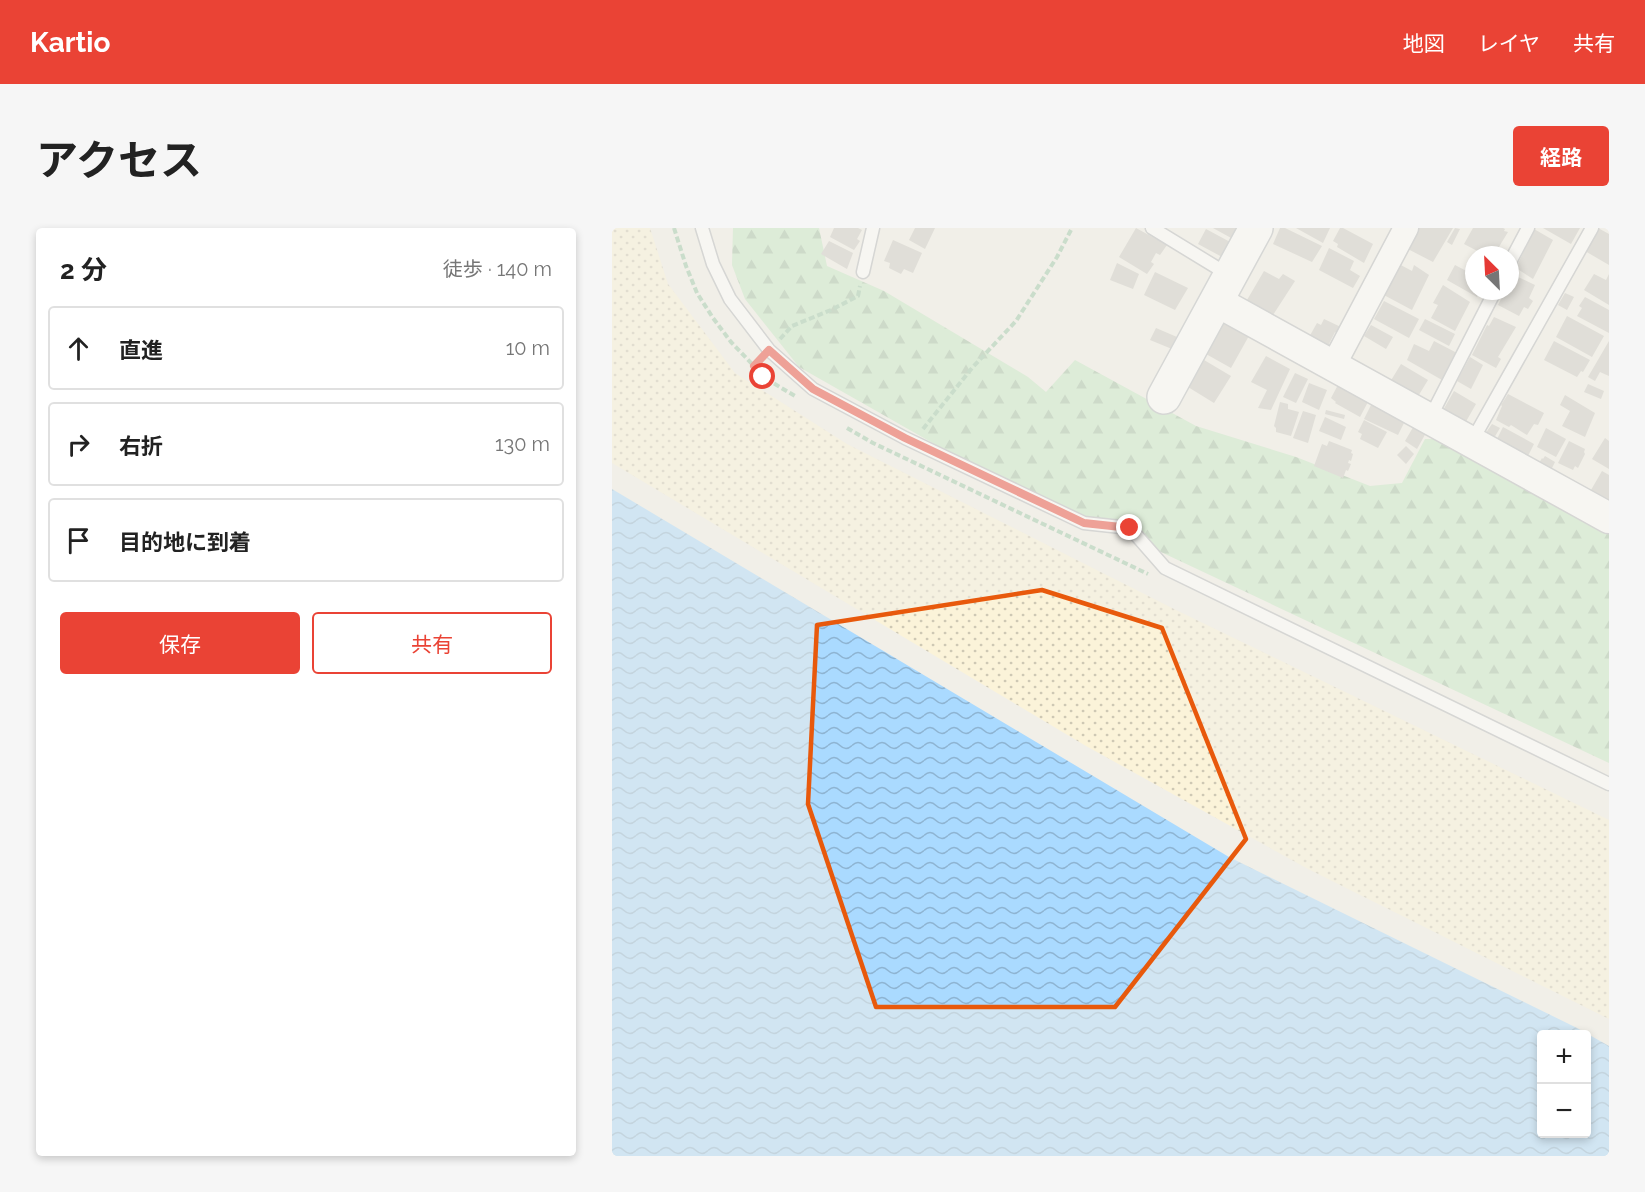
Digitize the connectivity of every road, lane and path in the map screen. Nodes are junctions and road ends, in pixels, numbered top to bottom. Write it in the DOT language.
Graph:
graph roads {
  1 [pos="674,228"];
  2 [pos="702,228"];
  3 [pos="873,228"];
  4 [pos="1072,228"];
  5 [pos="1152,228"];
  6 [pos="1256,228"];
  7 [pos="1406,228"];
  8 [pos="1528,228"];
  9 [pos="1592,228"];
  10 [pos="1518,246"];
  11 [pos="863,272"];
  12 [pos="1223,288"];
  13 [pos="1490,300"];
  14 [pos="769,350"];
  15 [pos="1333,366"];
  16 [pos="1164,397"];
  17 [pos="803,401"];
  18 [pos="1429,419"];
  19 [pos="843,425"];
  20 [pos="912,441"];
  21 [pos="1472,442"];
  22 [pos="1609,519"];
  23 [pos="1148,574"];
  24 [pos="1609,784"];
  1 -- 17 [label="path"];
  2 -- 14 [label="lane"];
  3 -- 11 [label="lane"];
  4 -- 20 [label="path"];
  5 -- 12 [label="lane"];
  6 -- 12 [label="main road"];
  7 -- 15 [label="street"];
  8 -- 10 [label="lane"];
  9 -- 21 [label="lane"];
  11 -- 14 [label="path"];
  12 -- 15 [label="street"];
  12 -- 16 [label="main road"];
  13 -- 18 [label="lane"];
  14 -- 20 [label="lane"];
  15 -- 18 [label="street"];
  18 -- 21 [label="street"];
  19 -- 23 [label="path"];
  20 -- 24 [label="lane"];
  21 -- 22 [label="street"];
}
